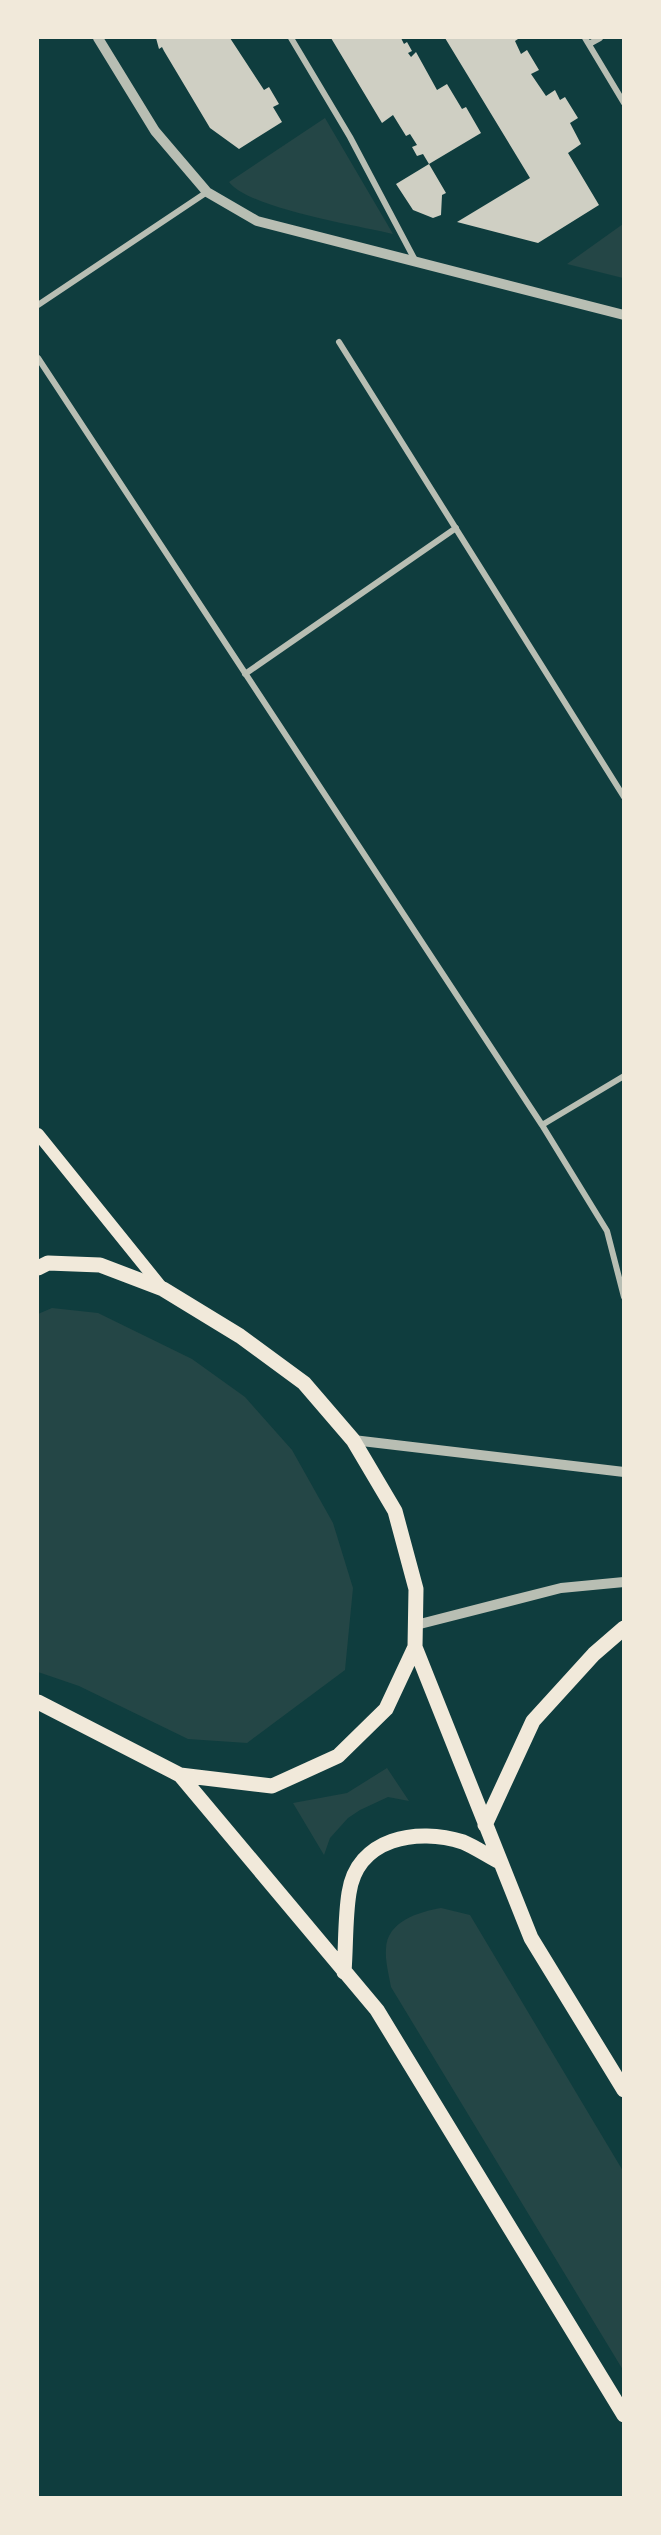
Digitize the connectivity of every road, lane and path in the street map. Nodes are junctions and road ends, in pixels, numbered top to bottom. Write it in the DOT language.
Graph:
graph roads {
  1 [pos="98,38"];
  2 [pos="291,38"];
  3 [pos="585,38"];
  4 [pos="600,38"];
  5 [pos="590,44"];
  6 [pos="624,103"];
  7 [pos="207,192"];
  8 [pos="417,262"];
  9 [pos="38,305"];
  10 [pos="624,315"];
  11 [pos="339,342"];
  12 [pos="38,358"];
  13 [pos="456,528"];
  14 [pos="245,674"];
  15 [pos="624,797"];
  16 [pos="624,1076"];
  17 [pos="542,1125"];
  18 [pos="38,1134"];
  19 [pos="38,1268"];
  20 [pos="163,1289"];
  21 [pos="624,1297"];
  22 [pos="353,1440"];
  23 [pos="624,1472"];
  24 [pos="624,1582"];
  25 [pos="416,1625"];
  26 [pos="624,1628"];
  27 [pos="415,1647"];
  28 [pos="38,1702"];
  29 [pos="180,1775"];
  30 [pos="485,1825"];
  31 [pos="500,1862"];
  32 [pos="345,1972"];
  33 [pos="624,2090"];
  34 [pos="624,2415"];
  1 -- 7 [label="street"];
  2 -- 8 [label="street"];
  3 -- 5 [label="street"];
  4 -- 5 [label="street"];
  5 -- 6 [label="street"];
  7 -- 8 [label="street"];
  7 -- 9 [label="street"];
  8 -- 10 [label="street"];
  11 -- 13 [label="street"];
  12 -- 14 [label="street"];
  13 -- 14 [label="street"];
  13 -- 15 [label="street"];
  14 -- 17 [label="street"];
  16 -- 17 [label="street"];
  17 -- 21 [label="street"];
  18 -- 20 [label="main road"];
  19 -- 20 [label="main road"];
  20 -- 22 [label="main road"];
  22 -- 23 [label="street"];
  22 -- 25 [label="main road"];
  24 -- 25 [label="street"];
  25 -- 27 [label="main road"];
  26 -- 30 [label="main road"];
  27 -- 29 [label="main road"];
  27 -- 30 [label="main road"];
  28 -- 29 [label="main road"];
  29 -- 32 [label="main road"];
  30 -- 31 [label="main road"];
  31 -- 32 [label="main road"];
  31 -- 33 [label="main road"];
  32 -- 34 [label="main road"];
}
